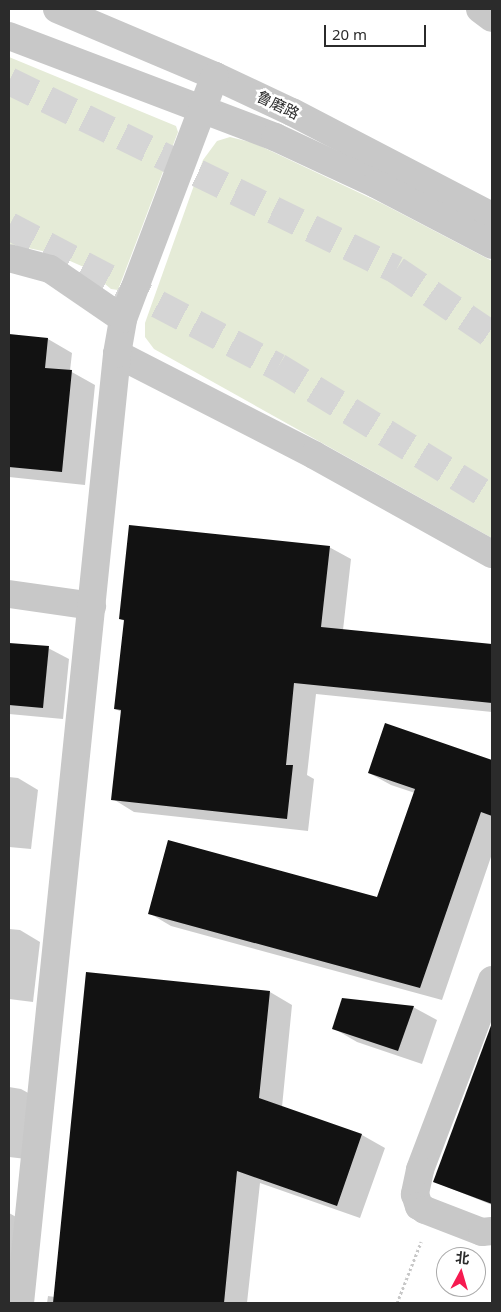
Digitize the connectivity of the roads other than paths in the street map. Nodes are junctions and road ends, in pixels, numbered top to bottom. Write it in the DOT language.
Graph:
graph roads {
  1 [pos="57,9"];
  2 [pos="480,9"];
  3 [pos="492,18"];
  4 [pos="9,36"];
  5 [pos="215,76"];
  6 [pos="204,109"];
  7 [pos="492,216"];
  8 [pos="492,245"];
  9 [pos="9,258"];
  10 [pos="124,318"];
  11 [pos="117,354"];
  12 [pos="492,554"];
  13 [pos="9,594"];
  14 [pos="92,606"];
  15 [pos="492,980"];
  16 [pos="21,1188"];
  17 [pos="492,1230"];
  18 [pos="20,1303"];
  1 -- 5 [label="street, 鲁磨路"];
  2 -- 3 [label="street"];
  4 -- 6 [label="street"];
  5 -- 6 [label="street"];
  5 -- 7 [label="street, 鲁磨路"];
  6 -- 8 [label="street"];
  6 -- 10 [label="street"];
  9 -- 10 [label="street"];
  10 -- 11 [label="street"];
  11 -- 12 [label="street"];
  11 -- 14 [label="street"];
  13 -- 14 [label="street"];
  14 -- 16 [label="street"];
  15 -- 17 [label="street"];
  16 -- 18 [label="street"];
}
